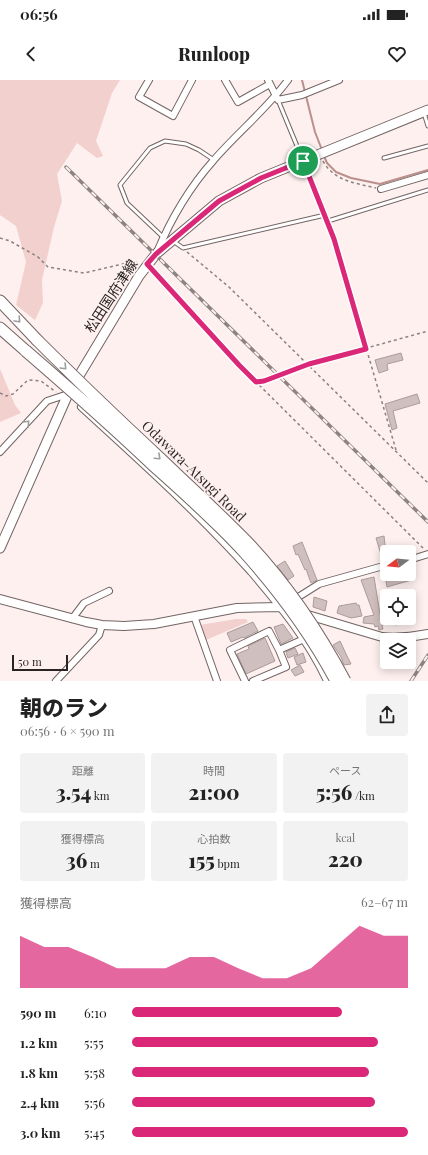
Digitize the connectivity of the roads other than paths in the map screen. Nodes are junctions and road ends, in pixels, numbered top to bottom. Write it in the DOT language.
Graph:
graph roads {
  1 [pos="149,80"];
  2 [pos="192,80"];
  3 [pos="226,80"];
  4 [pos="288,80"];
  5 [pos="339,80"];
  6 [pos="269,82"];
  7 [pos="277,98"];
  8 [pos="426,110"];
  9 [pos="428,126"];
  10 [pos="428,146"];
  11 [pos="384,158"];
  12 [pos="214,160"];
  13 [pos="303,161"];
  14 [pos="428,175"];
  15 [pos="381,189"];
  16 [pos="428,190"];
  17 [pos="325,215"];
  18 [pos="328,221"];
  19 [pos="163,237"];
  20 [pos="173,240"];
  21 [pos="156,254"];
  22 [pos="346,282"];
  23 [pos="0,301"];
  24 [pos="0,328"];
  25 [pos="68,394"];
  26 [pos="0,452"];
  27 [pos="0,548"];
  28 [pos="428,554"];
  29 [pos="416,558"];
  30 [pos="380,567"];
  31 [pos="109,591"];
  32 [pos="0,599"];
  33 [pos="281,607"];
  34 [pos="194,616"];
  35 [pos="72,619"];
  36 [pos="102,625"];
  37 [pos="428,634"];
  38 [pos="304,639"];
  39 [pos="279,650"];
  40 [pos="56,681"];
  41 [pos="217,681"];
  42 [pos="245,681"];
  43 [pos="253,681"];
  44 [pos="327,681"];
  45 [pos="336,681"];
  46 [pos="345,681"];
  1 -- 2 [label="street"];
  3 -- 6 [label="street"];
  4 -- 7 [label="street"];
  5 -- 7 [label="street"];
  6 -- 7 [label="street"];
  7 -- 12 [label="street"];
  7 -- 13 [label="lane"];
  8 -- 9 [label="lane"];
  8 -- 13 [label="main road, 松田国府津線"];
  10 -- 11 [label="lane"];
  12 -- 19 [label="street"];
  12 -- 19 [label="lane"];
  13 -- 17 [label="lane"];
  13 -- 20 [label="main road, 松田国府津線"];
  14 -- 15 [label="street"];
  16 -- 18 [label="lane"];
  17 -- 18 [label="lane"];
  17 -- 20 [label="lane"];
  18 -- 22 [label="lane"];
  19 -- 21 [label="street"];
  20 -- 21 [label="main road, 松田国府津線"];
  21 -- 25 [label="main road, 松田国府津線"];
  23 -- 46 [label="highway, Odawara-Atsugi Road, one-way, bridge"];
  24 -- 45 [label="highway, Odawara-Atsugi Road, bridge"];
  26 -- 25 [label="street, one-way"];
  25 -- 27 [label="main road, 松田国府津線"];
  25 -- 33 [label="street"];
  28 -- 29 [label="street"];
  30 -- 33 [label="street"];
  31 -- 35 [label="street"];
  32 -- 35 [label="street"];
  33 -- 34 [label="street"];
  33 -- 37 [label="street"];
  33 -- 38 [label="street"];
  34 -- 36 [label="street"];
  34 -- 41 [label="street"];
  35 -- 36 [label="street"];
  36 -- 40 [label="street"];
  38 -- 39 [label="street"];
  38 -- 44 [label="street"];
  39 -- 42 [label="street"];
  39 -- 43 [label="street"];
}
